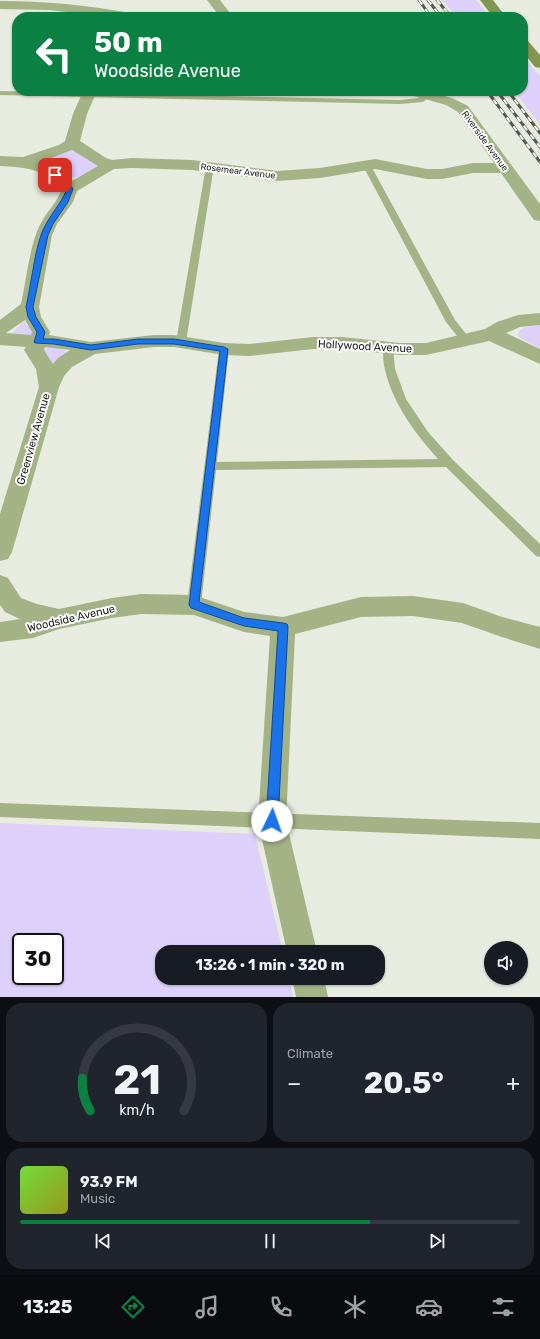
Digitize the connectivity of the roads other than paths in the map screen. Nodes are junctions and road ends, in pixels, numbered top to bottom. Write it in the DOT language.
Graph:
graph roads {
  1 [pos="213,0"];
  2 [pos="486,0"];
  3 [pos="0,5"];
  4 [pos="100,12"];
  5 [pos="223,12"];
  6 [pos="496,12"];
  7 [pos="528,50"];
  8 [pos="540,64"];
  9 [pos="0,92"];
  10 [pos="12,92"];
  11 [pos="88,96"];
  12 [pos="193,96"];
  13 [pos="426,96"];
  14 [pos="431,96"];
  15 [pos="72,143"];
  16 [pos="0,161"];
  17 [pos="25,162"];
  18 [pos="366,164"];
  19 [pos="112,165"];
  20 [pos="210,166"];
  21 [pos="505,168"];
  22 [pos="70,189"];
  23 [pos="540,216"];
  24 [pos="30,307"];
  25 [pos="540,319"];
  26 [pos="0,329"];
  27 [pos="490,334"];
  28 [pos="0,339"];
  29 [pos="466,340"];
  30 [pos="38,342"];
  31 [pos="181,342"];
  32 [pos="91,348"];
  33 [pos="388,348"];
  34 [pos="224,349"];
  35 [pos="540,358"];
  36 [pos="49,387"];
  37 [pos="449,464"];
  38 [pos="210,466"];
  39 [pos="0,552"];
  40 [pos="540,552"];
  41 [pos="0,585"];
  42 [pos="194,605"];
  43 [pos="59,619"];
  44 [pos="283,627"];
  45 [pos="0,632"];
  46 [pos="540,638"];
  47 [pos="0,810"];
  48 [pos="272,821"];
  49 [pos="540,831"];
  50 [pos="300,945"];
  51 [pos="309,985"];
  52 [pos="312,997"];
  1 -- 5 [label="street"];
  2 -- 6 [label="street"];
  3 -- 4 [label="street"];
  7 -- 8 [label="street"];
  9 -- 10 [label="lane"];
  11 -- 15 [label="street"];
  12 -- 13 [label="lane"];
  14 -- 21 [label="street, Riverside Avenue"];
  15 -- 17 [label="street"];
  15 -- 19 [label="street, Rosemear Avenue"];
  16 -- 17 [label="street"];
  17 -- 22 [label="street"];
  18 -- 20 [label="street, Rosemear Avenue"];
  18 -- 21 [label="street, Rosemear Avenue"];
  18 -- 29 [label="lane"];
  19 -- 20 [label="street, Rosemear Avenue"];
  19 -- 22 [label="street"];
  20 -- 31 [label="lane"];
  21 -- 23 [label="street, Riverside Avenue"];
  22 -- 24 [label="street"];
  24 -- 26 [label="street"];
  24 -- 30 [label="street, Greenview Avenue"];
  25 -- 27 [label="street, Hollywood Avenue"];
  27 -- 29 [label="street, Hollywood Avenue"];
  27 -- 35 [label="street"];
  28 -- 30 [label="street, Hollywood Avenue"];
  29 -- 33 [label="street, Hollywood Avenue"];
  30 -- 32 [label="street, Hollywood Avenue"];
  30 -- 36 [label="street, Greenview Avenue"];
  31 -- 32 [label="street, Hollywood Avenue"];
  31 -- 34 [label="street, Hollywood Avenue"];
  32 -- 36 [label="street, Hollywood Avenue"];
  33 -- 34 [label="street, Hollywood Avenue"];
  33 -- 37 [label="lane"];
  34 -- 38 [label="lane"];
  36 -- 39 [label="street, Greenview Avenue"];
  37 -- 38 [label="lane"];
  37 -- 40 [label="lane"];
  38 -- 42 [label="lane"];
  41 -- 43 [label="street"];
  42 -- 43 [label="street, Woodside Avenue"];
  42 -- 44 [label="street, Woodside Avenue"];
  43 -- 45 [label="street, Woodside Avenue"];
  44 -- 46 [label="street, Woodside Avenue"];
  44 -- 48 [label="street"];
  47 -- 48 [label="lane"];
  48 -- 49 [label="lane"];
  48 -- 50 [label="street"];
  51 -- 52 [label="street"];
}
